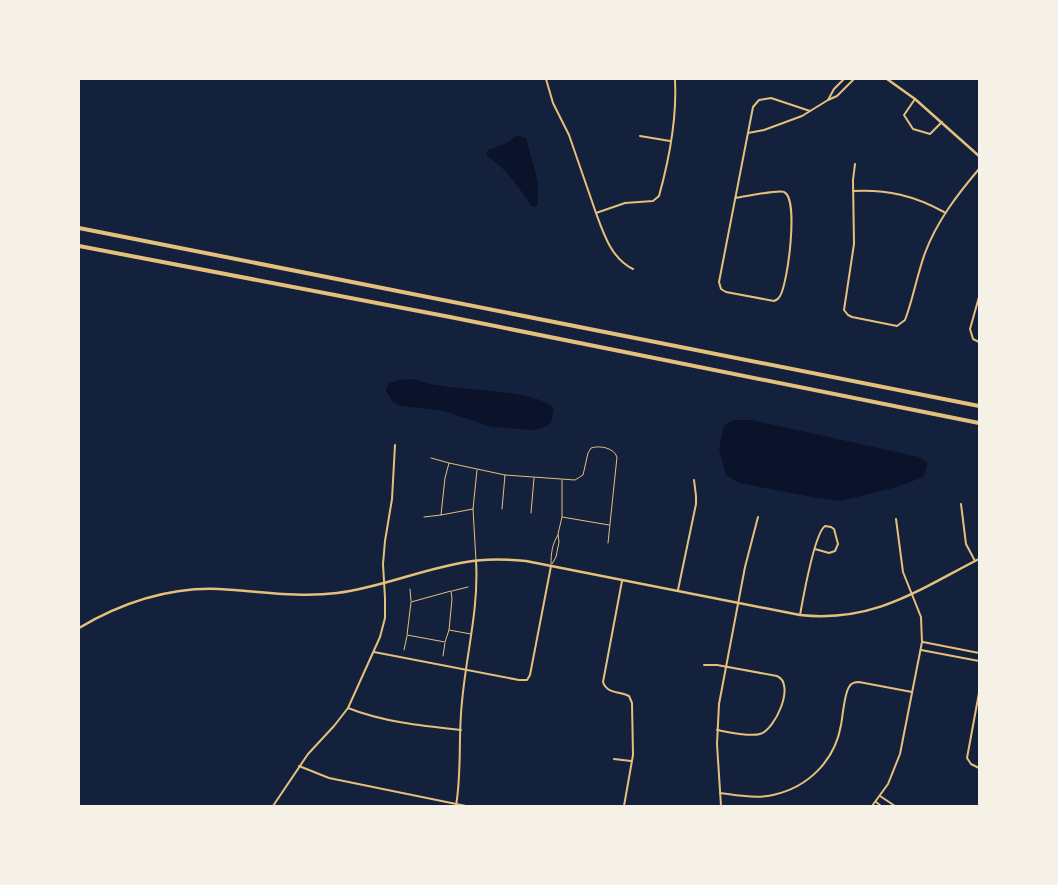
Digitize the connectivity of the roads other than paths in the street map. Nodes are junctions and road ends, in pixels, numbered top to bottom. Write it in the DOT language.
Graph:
graph roads {
  1 [pos="546,79"];
  2 [pos="675,79"];
  3 [pos="844,79"];
  4 [pos="854,79"];
  5 [pos="887,79"];
  6 [pos="915,99"];
  7 [pos="828,100"];
  8 [pos="810,112"];
  9 [pos="942,122"];
  10 [pos="748,133"];
  11 [pos="640,136"];
  12 [pos="670,141"];
  13 [pos="979,156"];
  14 [pos="855,164"];
  15 [pos="979,169"];
  16 [pos="854,191"];
  17 [pos="735,198"];
  18 [pos="945,213"];
  19 [pos="596,214"];
  20 [pos="79,228"];
  21 [pos="79,246"];
  22 [pos="633,269"];
  23 [pos="979,297"];
  24 [pos="979,342"];
  25 [pos="979,406"];
  26 [pos="979,423"];
  27 [pos="395,445"];
  28 [pos="432,458"];
  29 [pos="449,463"];
  30 [pos="477,470"];
  31 [pos="505,475"];
  32 [pos="534,477"];
  33 [pos="562,479"];
  34 [pos="694,480"];
  35 [pos="961,504"];
  36 [pos="473,509"];
  37 [pos="502,509"];
  38 [pos="530,513"];
  39 [pos="441,514"];
  40 [pos="424,517"];
  41 [pos="562,517"];
  42 [pos="758,517"];
  43 [pos="896,519"];
  44 [pos="610,525"];
  45 [pos="558,534"];
  46 [pos="608,543"];
  47 [pos="815,549"];
  48 [pos="979,559"];
  49 [pos="476,561"];
  50 [pos="975,561"];
  51 [pos="551,566"];
  52 [pos="622,581"];
  53 [pos="383,583"];
  54 [pos="468,587"];
  55 [pos="410,590"];
  56 [pos="451,591"];
  57 [pos="677,591"];
  58 [pos="912,595"];
  59 [pos="410,602"];
  60 [pos="738,603"];
  61 [pos="800,615"];
  62 [pos="79,628"];
  63 [pos="449,630"];
  64 [pos="472,634"];
  65 [pos="407,635"];
  66 [pos="445,642"];
  67 [pos="922,642"];
  68 [pos="404,650"];
  69 [pos="921,650"];
  70 [pos="374,652"];
  71 [pos="979,653"];
  72 [pos="442,656"];
  73 [pos="979,661"];
  74 [pos="704,665"];
  75 [pos="726,666"];
  76 [pos="465,670"];
  77 [pos="913,692"];
  78 [pos="979,693"];
  79 [pos="348,708"];
  80 [pos="461,730"];
  81 [pos="717,730"];
  82 [pos="614,759"];
  83 [pos="632,761"];
  84 [pos="299,766"];
  85 [pos="979,768"];
  86 [pos="720,793"];
  87 [pos="880,796"];
  88 [pos="876,802"];
  89 [pos="456,805"];
  90 [pos="273,806"];
  91 [pos="466,806"];
  92 [pos="624,806"];
  93 [pos="721,806"];
  94 [pos="872,806"];
  95 [pos="881,806"];
  96 [pos="894,806"];
  1 -- 19 [label="street"];
  2 -- 12 [label="street"];
  3 -- 7 [label="street"];
  4 -- 7 [label="street"];
  5 -- 6 [label="street"];
  6 -- 9 [label="street"];
  6 -- 9 [label="street"];
  7 -- 8 [label="street"];
  8 -- 10 [label="street"];
  8 -- 10 [label="street"];
  9 -- 13 [label="street"];
  10 -- 17 [label="street"];
  11 -- 12 [label="street"];
  12 -- 19 [label="street"];
  14 -- 16 [label="street"];
  15 -- 18 [label="street"];
  16 -- 18 [label="street"];
  16 -- 18 [label="street"];
  17 -- 17 [label="street"];
  19 -- 22 [label="street"];
  20 -- 25 [label="highway"];
  21 -- 26 [label="highway"];
  23 -- 24 [label="street"];
  27 -- 53 [label="street"];
  28 -- 29 [label="lane"];
  29 -- 30 [label="lane"];
  29 -- 39 [label="lane"];
  30 -- 31 [label="lane"];
  30 -- 36 [label="lane"];
  31 -- 32 [label="lane"];
  31 -- 37 [label="lane"];
  32 -- 33 [label="lane"];
  32 -- 38 [label="lane"];
  33 -- 41 [label="lane"];
  33 -- 44 [label="lane"];
  34 -- 57 [label="street"];
  35 -- 50 [label="street"];
  36 -- 39 [label="lane"];
  36 -- 49 [label="lane"];
  39 -- 40 [label="lane"];
  41 -- 44 [label="lane"];
  41 -- 45 [label="lane"];
  42 -- 60 [label="street"];
  43 -- 58 [label="street"];
  44 -- 46 [label="lane"];
  45 -- 51 [label="lane"];
  45 -- 51 [label="lane"];
  47 -- 47 [label="street"];
  47 -- 61 [label="street"];
  48 -- 50 [label="street"];
  49 -- 51 [label="street"];
  49 -- 53 [label="street"];
  49 -- 64 [label="street"];
  50 -- 58 [label="street"];
  51 -- 52 [label="street"];
  51 -- 76 [label="street"];
  52 -- 57 [label="street"];
  52 -- 83 [label="street"];
  53 -- 62 [label="street"];
  53 -- 70 [label="street"];
  54 -- 56 [label="lane"];
  55 -- 59 [label="lane"];
  56 -- 59 [label="lane"];
  56 -- 63 [label="lane"];
  57 -- 60 [label="street"];
  58 -- 61 [label="street"];
  58 -- 67 [label="street"];
  59 -- 65 [label="lane"];
  60 -- 61 [label="street"];
  60 -- 75 [label="street"];
  63 -- 64 [label="lane"];
  63 -- 66 [label="lane"];
  64 -- 76 [label="street"];
  65 -- 66 [label="lane"];
  65 -- 68 [label="lane"];
  66 -- 72 [label="lane"];
  67 -- 69 [label="street"];
  67 -- 71 [label="street"];
  69 -- 73 [label="street"];
  69 -- 77 [label="street"];
  70 -- 76 [label="street"];
  70 -- 79 [label="street"];
  74 -- 75 [label="street"];
  75 -- 81 [label="street"];
  75 -- 81 [label="street"];
  76 -- 80 [label="street"];
  77 -- 86 [label="street"];
  77 -- 87 [label="street"];
  78 -- 85 [label="street"];
  79 -- 80 [label="street"];
  79 -- 84 [label="street"];
  80 -- 89 [label="street"];
  81 -- 86 [label="street"];
  82 -- 83 [label="street"];
  83 -- 92 [label="street"];
  84 -- 89 [label="street"];
  84 -- 90 [label="street"];
  86 -- 93 [label="street"];
  87 -- 88 [label="street"];
  87 -- 96 [label="street"];
  88 -- 94 [label="street"];
  88 -- 95 [label="street"];
  89 -- 91 [label="street"];
}
